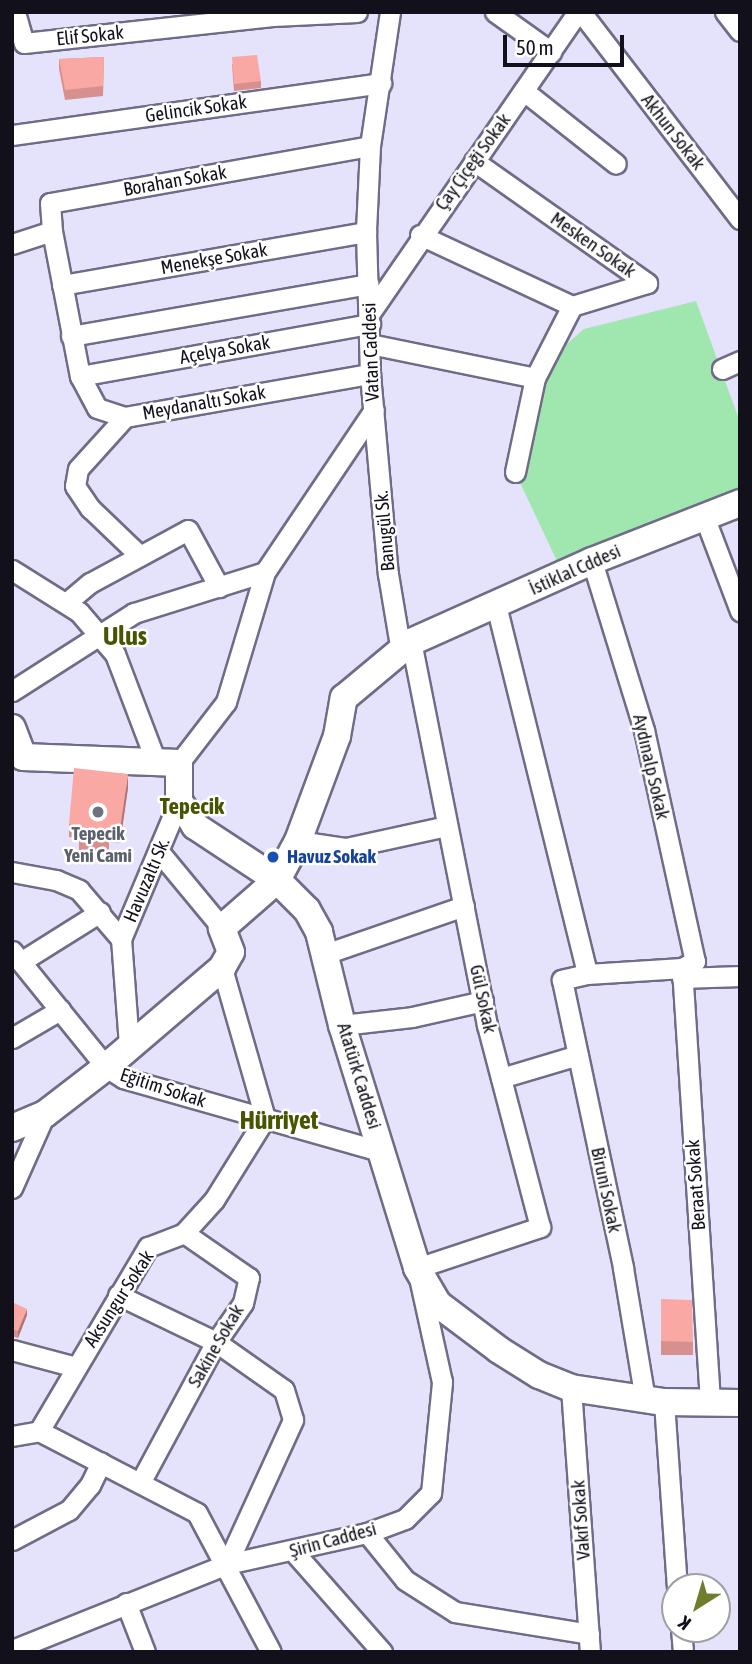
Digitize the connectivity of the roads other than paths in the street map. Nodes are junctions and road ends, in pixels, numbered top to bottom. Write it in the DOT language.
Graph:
graph roads {
  1 [pos="15,12"];
  2 [pos="357,12"];
  3 [pos="390,12"];
  4 [pos="495,12"];
  5 [pos="580,12"];
  6 [pos="725,12"];
  7 [pos="740,31"];
  8 [pos="551,52"];
  9 [pos="380,83"];
  10 [pos="524,91"];
  11 [pos="12,135"];
  12 [pos="370,146"];
  13 [pos="474,161"];
  14 [pos="616,164"];
  15 [pos="740,219"];
  16 [pos="52,231"];
  17 [pos="366,232"];
  18 [pos="420,235"];
  19 [pos="12,244"];
  20 [pos="368,284"];
  21 [pos="62,285"];
  22 [pos="572,306"];
  23 [pos="370,327"];
  24 [pos="71,336"];
  25 [pos="740,361"];
  26 [pos="722,369"];
  27 [pos="370,374"];
  28 [pos="80,376"];
  29 [pos="535,377"];
  30 [pos="374,410"];
  31 [pos="125,417"];
  32 [pos="515,472"];
  33 [pos="740,503"];
  34 [pos="704,516"];
  35 [pos="141,555"];
  36 [pos="592,561"];
  37 [pos="12,570"];
  38 [pos="265,572"];
  39 [pos="219,587"];
  40 [pos="66,603"];
  41 [pos="496,606"];
  42 [pos="740,611"];
  43 [pos="101,636"];
  44 [pos="406,647"];
  45 [pos="12,691"];
  46 [pos="12,728"];
  47 [pos="18,759"];
  48 [pos="167,763"];
  49 [pos="179,800"];
  50 [pos="447,826"];
  51 [pos="298,841"];
  52 [pos="160,853"];
  53 [pos="12,872"];
  54 [pos="276,880"];
  55 [pos="464,906"];
  56 [pos="100,912"];
  57 [pos="222,928"];
  58 [pos="121,939"];
  59 [pos="325,954"];
  60 [pos="17,956"];
  61 [pos="222,968"];
  62 [pos="682,973"];
  63 [pos="587,974"];
  64 [pos="740,976"];
  65 [pos="483,1001"];
  66 [pos="60,1010"];
  67 [pos="342,1025"];
  68 [pos="12,1038"];
  69 [pos="129,1045"];
  70 [pos="578,1055"];
  71 [pos="106,1068"];
  72 [pos="501,1078"];
  73 [pos="44,1114"];
  74 [pos="265,1118"];
  75 [pos="12,1128"];
  76 [pos="382,1152"];
  77 [pos="12,1188"];
  78 [pos="184,1233"];
  79 [pos="417,1268"];
  80 [pos="118,1294"];
  81 [pos="216,1342"];
  82 [pos="12,1350"];
  83 [pos="76,1367"];
  84 [pos="571,1388"];
  85 [pos="654,1401"];
  86 [pos="710,1403"];
  87 [pos="740,1403"];
  88 [pos="39,1431"];
  89 [pos="12,1436"];
  90 [pos="101,1462"];
  91 [pos="141,1481"];
  92 [pos="367,1533"];
  93 [pos="12,1540"];
  94 [pos="293,1551"];
  95 [pos="227,1564"];
  96 [pos="675,1573"];
  97 [pos="126,1603"];
  98 [pos="590,1643"];
  99 [pos="36,1646"];
  100 [pos="12,1650"];
  101 [pos="145,1652"];
  102 [pos="271,1652"];
  103 [pos="382,1652"];
  1 -- 2 [label="street, Elif Sokak"];
  3 -- 9 [label="street, Vatan Caddesi"];
  4 -- 8 [label="street"];
  5 -- 8 [label="street, Çay Çiçeği Sokak"];
  5 -- 15 [label="street, Akhun Sokak"];
  6 -- 7 [label="street"];
  8 -- 10 [label="street, Çay Çiçeği Sokak"];
  9 -- 11 [label="street, Gelincik Sokak"];
  9 -- 12 [label="street, Vatan Caddesi"];
  10 -- 13 [label="street, Çay Çiçeği Sokak"];
  10 -- 14 [label="street"];
  12 -- 16 [label="street, Borahan Sokak"];
  12 -- 17 [label="street, Vatan Caddesi"];
  13 -- 18 [label="street, Çay Çiçeği Sokak"];
  13 -- 22 [label="street, Mesken Sokak"];
  16 -- 19 [label="street"];
  16 -- 21 [label="street, Meydanaltı Sokak"];
  17 -- 20 [label="street, Vatan Caddesi"];
  17 -- 21 [label="street, Menekşe Sokak"];
  18 -- 22 [label="street"];
  18 -- 23 [label="street, Çay Çiçeği Sokak"];
  20 -- 23 [label="street, Vatan Caddesi"];
  20 -- 24 [label="street"];
  21 -- 24 [label="street, Meydanaltı Sokak"];
  22 -- 29 [label="street"];
  23 -- 27 [label="street, Vatan Caddesi"];
  23 -- 28 [label="street, Açelya Sokak"];
  23 -- 29 [label="street"];
  24 -- 28 [label="street, Meydanaltı Sokak"];
  25 -- 26 [label="street"];
  27 -- 30 [label="street, Vatan Caddesi"];
  27 -- 31 [label="street, Meydanaltı Sokak"];
  28 -- 31 [label="street, Meydanaltı Sokak"];
  29 -- 32 [label="street"];
  30 -- 38 [label="street, Vatan Caddesi"];
  30 -- 44 [label="street, Banugül Sk."];
  31 -- 35 [label="street"];
  33 -- 34 [label="main road, İstiklal Cddesi"];
  34 -- 36 [label="main road, İstiklal Cddesi"];
  34 -- 42 [label="street"];
  35 -- 39 [label="street"];
  35 -- 40 [label="street"];
  36 -- 41 [label="main road, İstiklal Cddesi"];
  36 -- 62 [label="street, Aydınalp Sokak"];
  37 -- 40 [label="street"];
  38 -- 39 [label="street"];
  38 -- 48 [label="street, Vatan Caddesi"];
  39 -- 43 [label="street"];
  40 -- 43 [label="street"];
  41 -- 44 [label="main road, İstiklal Cddesi"];
  41 -- 63 [label="street"];
  43 -- 45 [label="street"];
  43 -- 48 [label="street"];
  44 -- 50 [label="street, Gül Sokak"];
  44 -- 51 [label="main road, İstiklal Cddesi"];
  46 -- 47 [label="main road"];
  47 -- 48 [label="main road"];
  48 -- 49 [label="main road"];
  49 -- 52 [label="street, Havuzaltı Sk."];
  49 -- 54 [label="main road, Atatürk Caddesi"];
  50 -- 51 [label="street"];
  50 -- 55 [label="street, Gül Sokak"];
  51 -- 54 [label="main road, İstiklal Cddesi"];
  52 -- 57 [label="street"];
  52 -- 58 [label="street, Havuzaltı Sk."];
  53 -- 56 [label="street"];
  54 -- 57 [label="main road, İstiklal Cddesi"];
  54 -- 59 [label="main road, Atatürk Caddesi"];
  55 -- 59 [label="street"];
  55 -- 65 [label="street, Gül Sokak"];
  56 -- 58 [label="street"];
  56 -- 60 [label="street"];
  57 -- 61 [label="main road"];
  58 -- 69 [label="street, Havuzaltı Sk."];
  59 -- 67 [label="main road, Atatürk Caddesi"];
  60 -- 66 [label="street"];
  61 -- 69 [label="main road"];
  61 -- 74 [label="street"];
  62 -- 63 [label="street"];
  62 -- 64 [label="street"];
  62 -- 86 [label="street, Beraat Sokak"];
  63 -- 70 [label="street, Biruni Sokak"];
  65 -- 67 [label="street"];
  65 -- 72 [label="street, Gül Sokak"];
  66 -- 68 [label="street"];
  66 -- 71 [label="street"];
  67 -- 76 [label="main road, Atatürk Caddesi"];
  69 -- 71 [label="main road"];
  70 -- 72 [label="street"];
  70 -- 85 [label="street, Biruni Sokak"];
  71 -- 73 [label="main road"];
  71 -- 74 [label="street, Eğitim Sokak"];
  72 -- 79 [label="street, Gül Sokak"];
  73 -- 75 [label="main road"];
  73 -- 77 [label="street"];
  74 -- 76 [label="street, Eğitim Sokak"];
  74 -- 78 [label="street, Aksungur Sokak"];
  76 -- 79 [label="main road, Atatürk Caddesi"];
  78 -- 80 [label="street, Aksungur Sokak"];
  78 -- 81 [label="street, Sakine Sokak"];
  79 -- 84 [label="main road, Atatürk Caddesi"];
  79 -- 92 [label="street, Şirin Caddesi"];
  80 -- 81 [label="street"];
  80 -- 83 [label="street, Aksungur Sokak"];
  81 -- 91 [label="street, Sakine Sokak"];
  81 -- 95 [label="street"];
  82 -- 83 [label="street"];
  83 -- 88 [label="street, Aksungur Sokak"];
  84 -- 85 [label="main road, Atatürk Caddesi"];
  84 -- 98 [label="street, Vakıf Sokak"];
  85 -- 86 [label="main road, Atatürk Caddesi"];
  85 -- 96 [label="street, Biruni Sokak"];
  86 -- 87 [label="main road, Atatürk Caddesi"];
  88 -- 89 [label="street"];
  88 -- 90 [label="street"];
  90 -- 91 [label="street"];
  90 -- 93 [label="street"];
  91 -- 95 [label="street"];
  92 -- 94 [label="street, Şirin Caddesi"];
  92 -- 98 [label="street"];
  94 -- 95 [label="street, Şirin Caddesi"];
  94 -- 103 [label="street"];
  95 -- 97 [label="street, Şirin Caddesi"];
  95 -- 102 [label="street"];
  97 -- 99 [label="street, Şirin Caddesi"];
  97 -- 101 [label="street"];
  99 -- 100 [label="street, Şirin Caddesi"];
}
